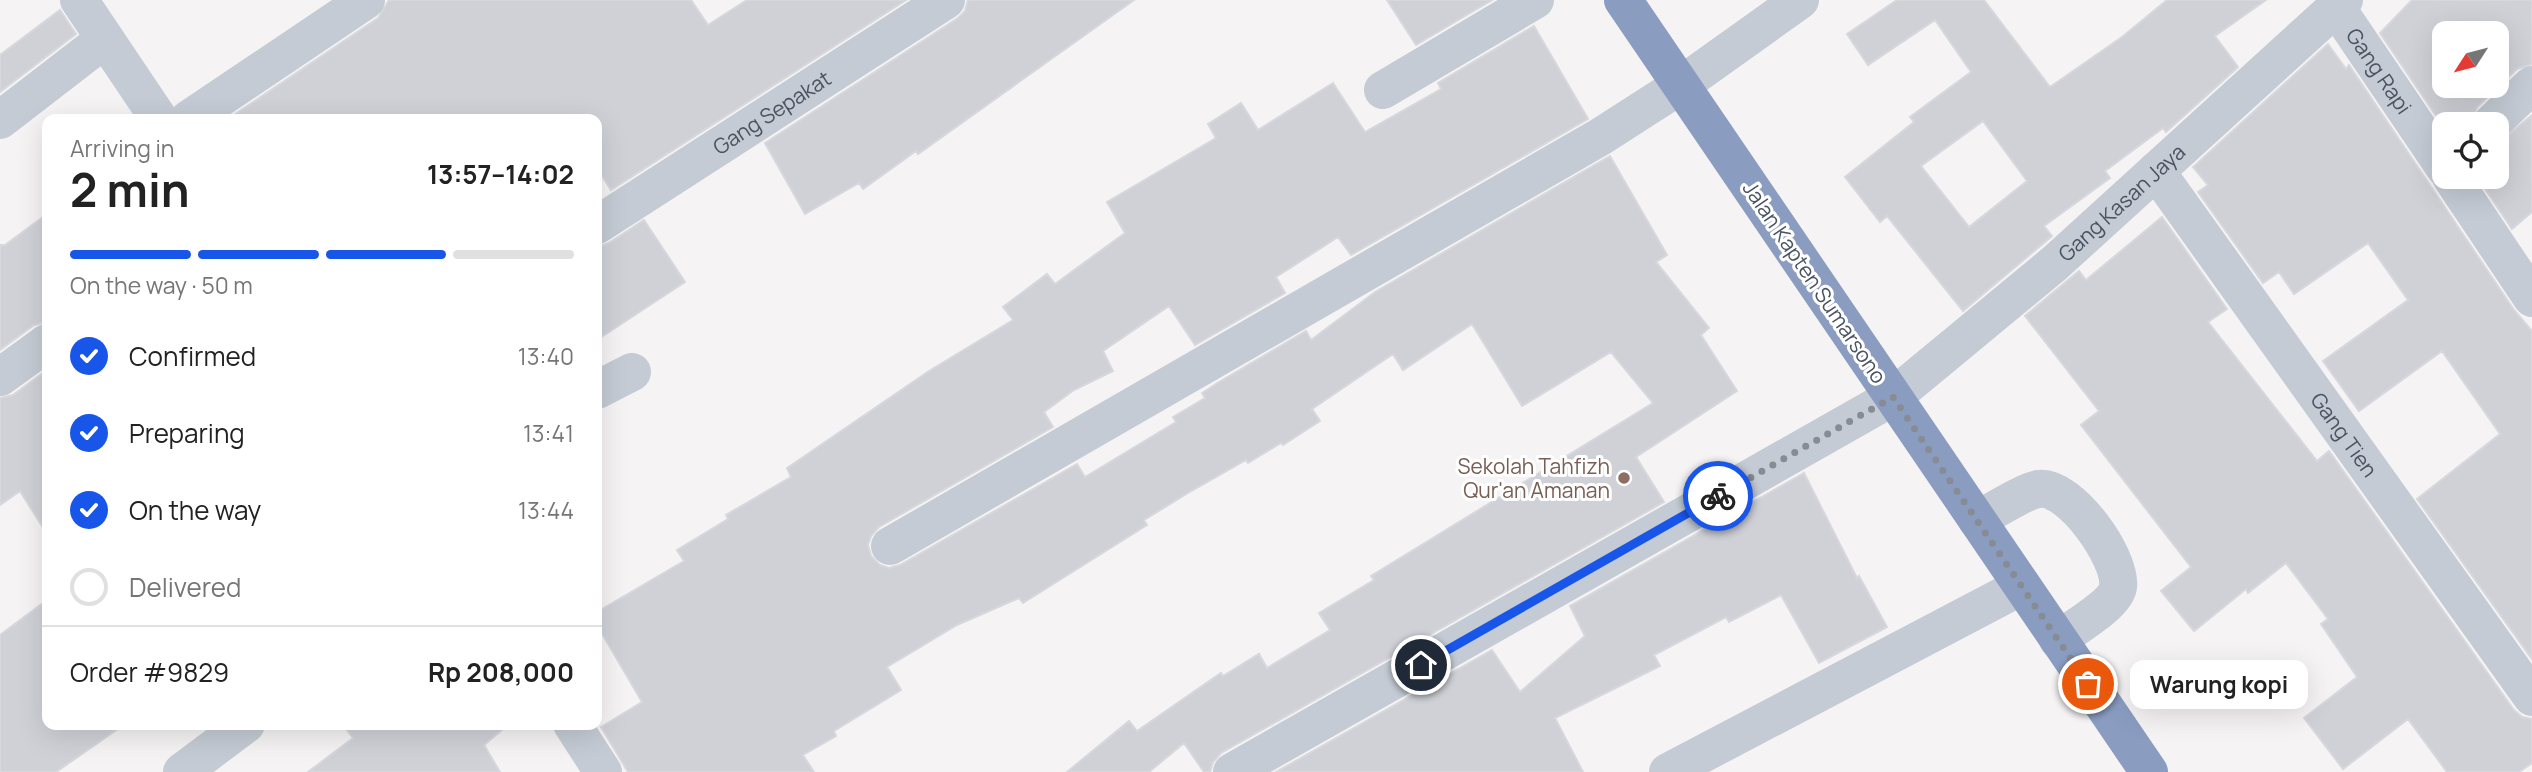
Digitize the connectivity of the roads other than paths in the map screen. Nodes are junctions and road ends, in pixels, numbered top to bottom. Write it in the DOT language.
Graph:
graph roads {
  1 [pos="79,0"];
  2 [pos="366,0"];
  3 [pos="946,0"];
  4 [pos="1535,0"];
  5 [pos="1623,0"];
  6 [pos="1800,0"];
  7 [pos="2340,4"];
  8 [pos="105,39"];
  9 [pos="1681,85"];
  10 [pos="2532,85"];
  11 [pos="1382,90"];
  12 [pos="2504,112"];
  13 [pos="156,114"];
  14 [pos="196,114"];
  15 [pos="0,120"];
  16 [pos="2432,148"];
  17 [pos="2156,171"];
  18 [pos="2459,189"];
  19 [pos="602,222"];
  20 [pos="2532,298"];
  21 [pos="42,347"];
  22 [pos="632,372"];
  23 [pos="0,377"];
  24 [pos="602,387"];
  25 [pos="1893,397"];
  26 [pos="1976,520"];
  27 [pos="890,545"];
  28 [pos="2021,586"];
  29 [pos="2058,640"];
  30 [pos="2532,697"];
  31 [pos="238,730"];
  32 [pos="576,730"];
  33 [pos="182,772"];
  34 [pos="603,772"];
  35 [pos="1232,772"];
  36 [pos="1668,772"];
  37 [pos="2149,772"];
  1 -- 8 [label="street"];
  2 -- 14 [label="street"];
  3 -- 19 [label="street, Gang Sepakat"];
  4 -- 11 [label="street"];
  5 -- 9 [label="highway, Jalan Kapten Sumarsono"];
  6 -- 9 [label="street"];
  7 -- 16 [label="street, Gang Rapi"];
  7 -- 17 [label="street, Gang Kasan Jaya"];
  8 -- 13 [label="street"];
  8 -- 15 [label="street"];
  9 -- 25 [label="highway, Jalan Kapten Sumarsono"];
  9 -- 27 [label="street"];
  10 -- 12 [label="street"];
  17 -- 25 [label="street, Gang Kasan Jaya"];
  17 -- 30 [label="street, Gang Tien"];
  18 -- 20 [label="street"];
  21 -- 23 [label="street"];
  22 -- 24 [label="street"];
  25 -- 26 [label="highway, Jalan Kapten Sumarsono"];
  25 -- 35 [label="street, Gang Kasan Jaya"];
  26 -- 28 [label="highway, Jalan Kapten Sumarsono"];
  26 -- 29 [label="street"];
  28 -- 29 [label="highway, Jalan Kapten Sumarsono"];
  28 -- 36 [label="street"];
  29 -- 37 [label="highway, Jalan Kapten Sumarsono"];
  31 -- 33 [label="street"];
  32 -- 34 [label="street"];
}
